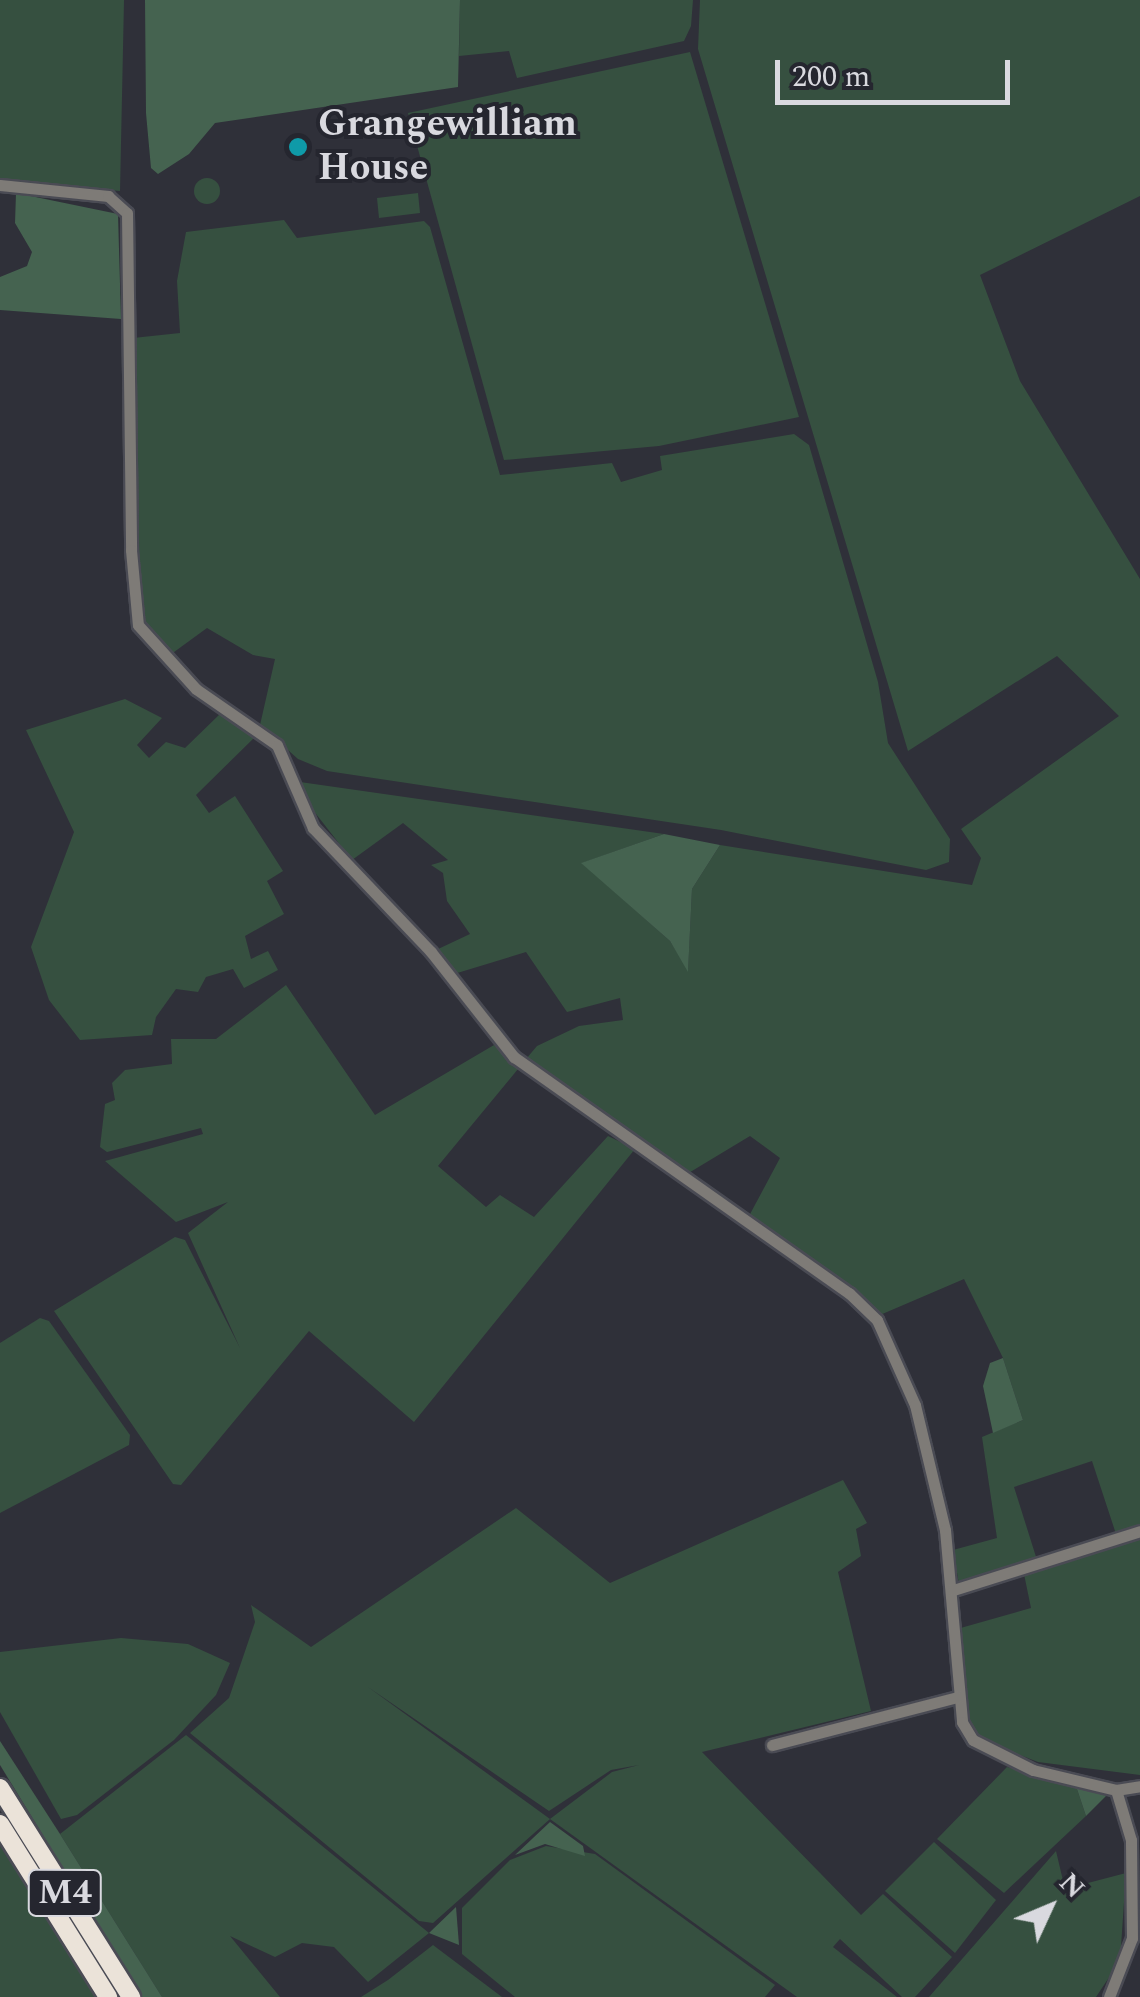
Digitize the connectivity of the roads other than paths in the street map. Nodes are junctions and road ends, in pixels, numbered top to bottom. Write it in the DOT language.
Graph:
graph roads {
  1 [pos="0,185"];
  2 [pos="1140,1531"];
  3 [pos="953,1590"];
  4 [pos="958,1697"];
  5 [pos="772,1745"];
  6 [pos="1140,1786"];
  7 [pos="0,1788"];
  8 [pos="1116,1790"];
  9 [pos="0,1824"];
  10 [pos="108,1997"];
  11 [pos="132,1997"];
  12 [pos="1108,1997"];
  1 -- 3 [label="street"];
  2 -- 3 [label="street"];
  3 -- 4 [label="street"];
  4 -- 5 [label="street"];
  4 -- 8 [label="street"];
  6 -- 8 [label="street"];
  7 -- 11 [label="highway, M4"];
  8 -- 12 [label="street"];
  9 -- 10 [label="highway, M4"];
}
